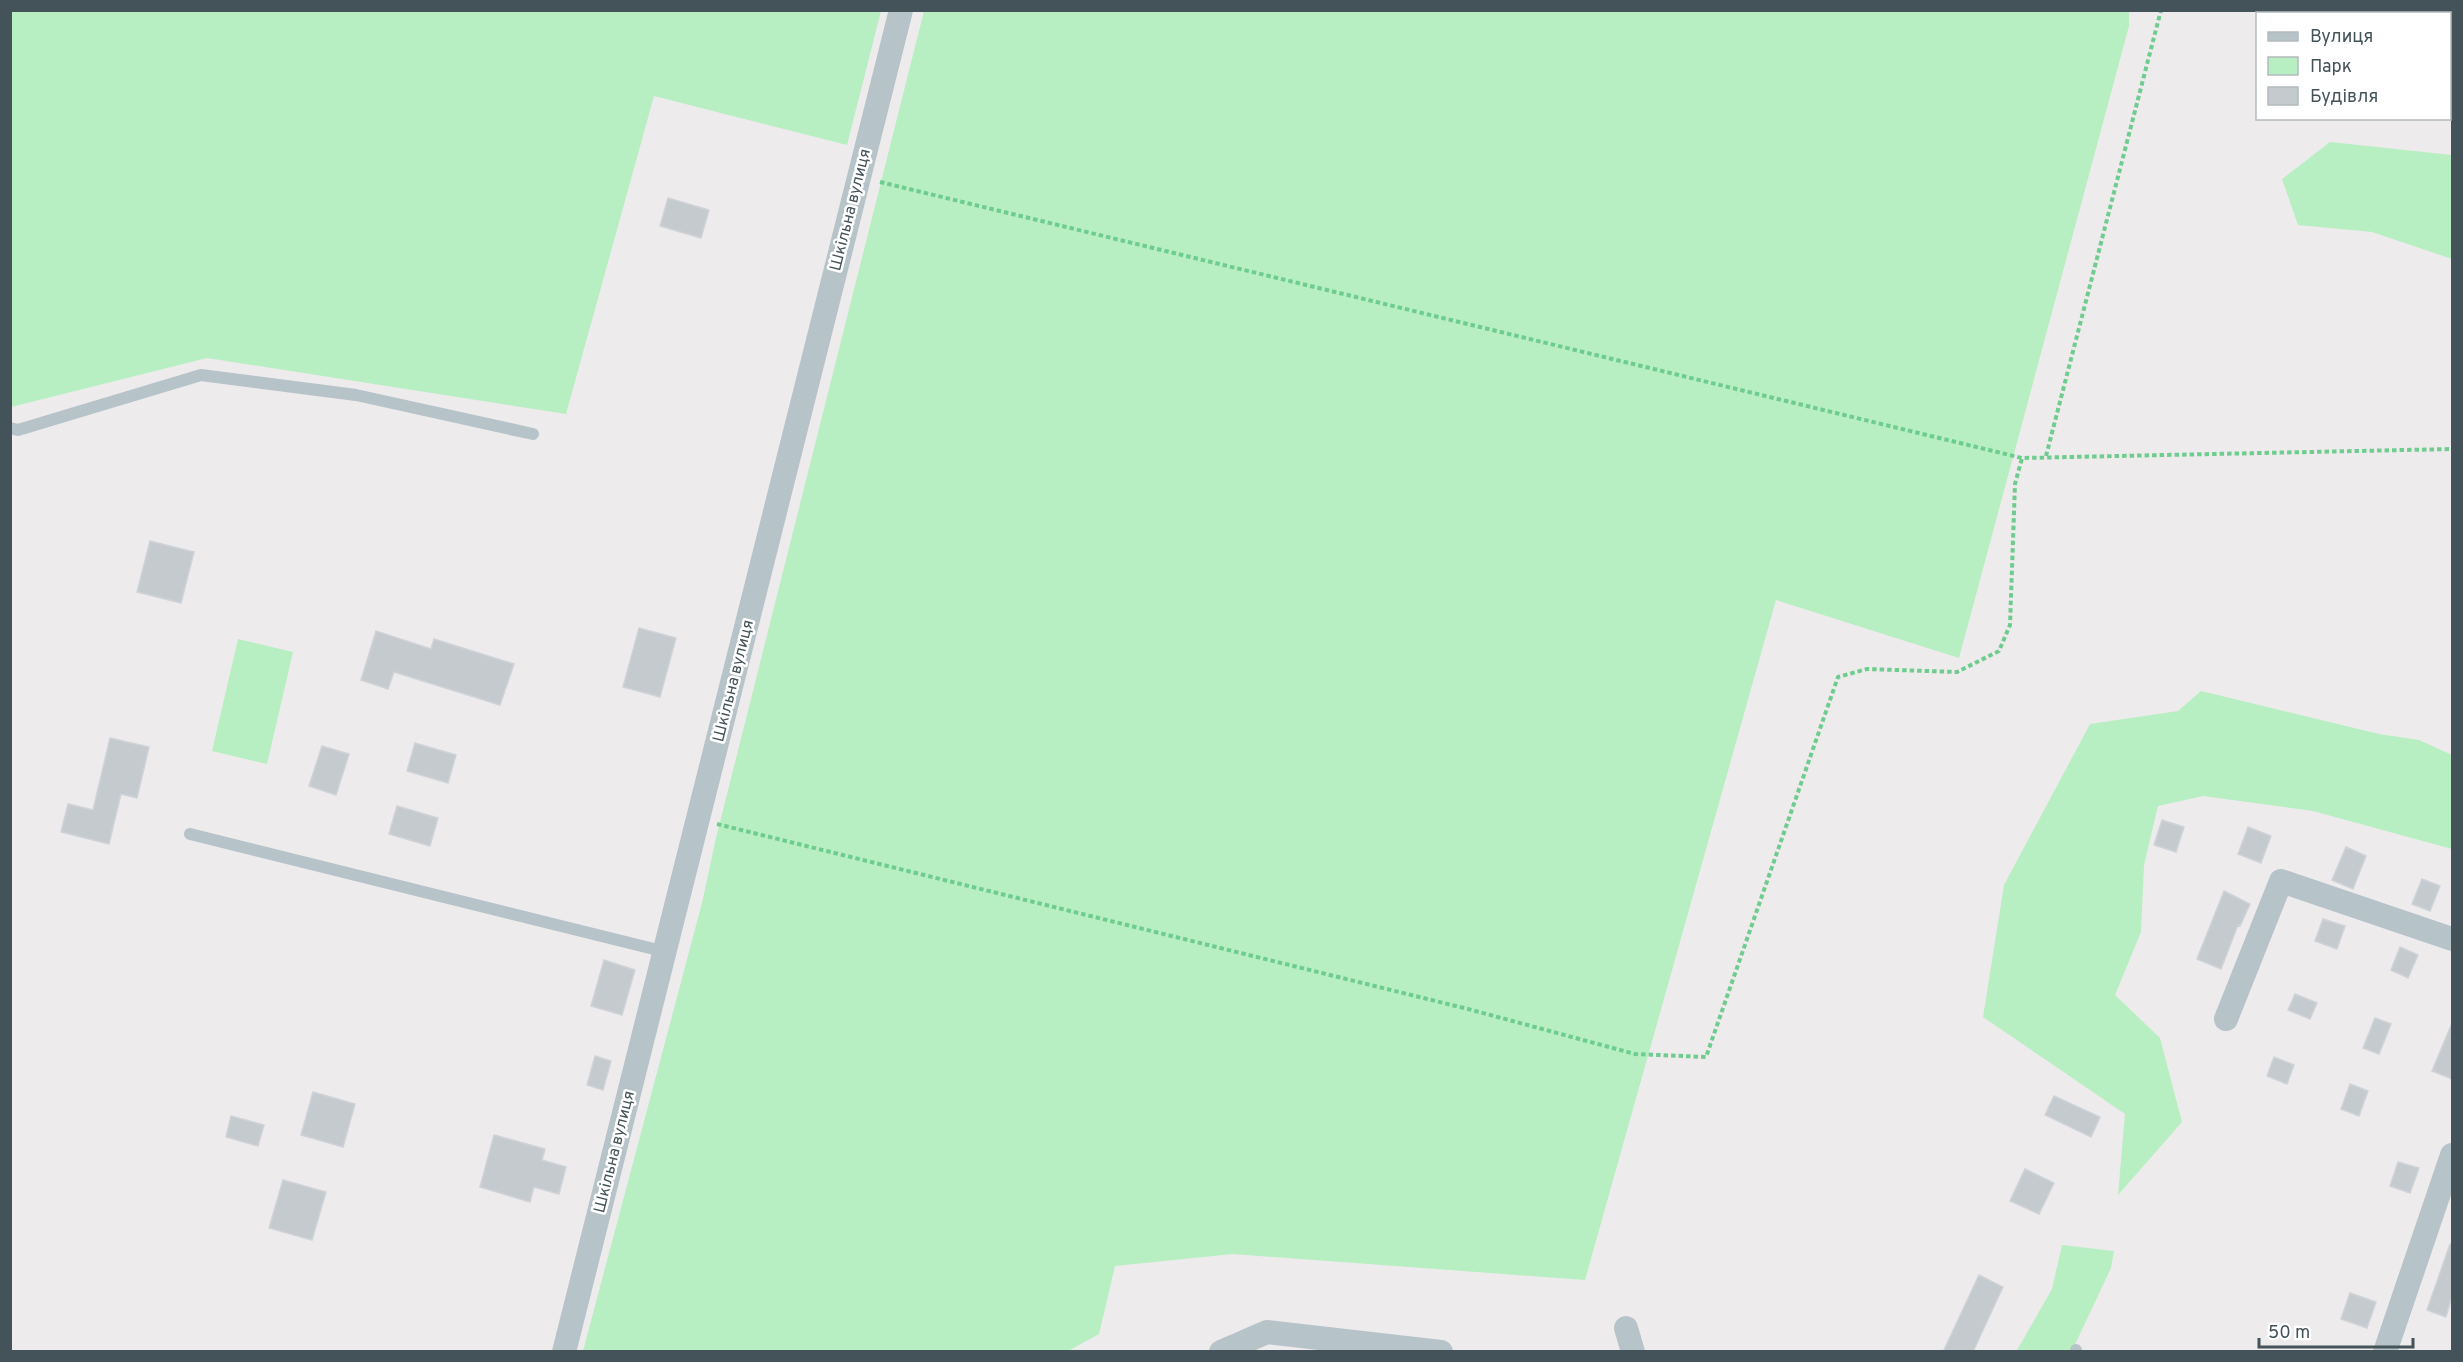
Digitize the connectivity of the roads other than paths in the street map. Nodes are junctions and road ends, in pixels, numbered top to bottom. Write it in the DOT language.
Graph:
graph roads {
  1 [pos="902,10"];
  2 [pos="10,428"];
  3 [pos="534,434"];
  4 [pos="190,834"];
  5 [pos="2452,939"];
  6 [pos="666,952"];
  7 [pos="2226,1019"];
  8 [pos="2452,1155"];
  9 [pos="1626,1328"];
  10 [pos="564,1352"];
  11 [pos="1221,1352"];
  12 [pos="1441,1352"];
  13 [pos="1633,1352"];
  14 [pos="2385,1352"];
  1 -- 6 [label="street, Шкільна вулиця"];
  2 -- 3 [label="lane"];
  4 -- 6 [label="lane"];
  5 -- 7 [label="street"];
  6 -- 10 [label="street, Шкільна вулиця"];
  8 -- 14 [label="street"];
  9 -- 13 [label="street"];
  11 -- 12 [label="street"];
}
